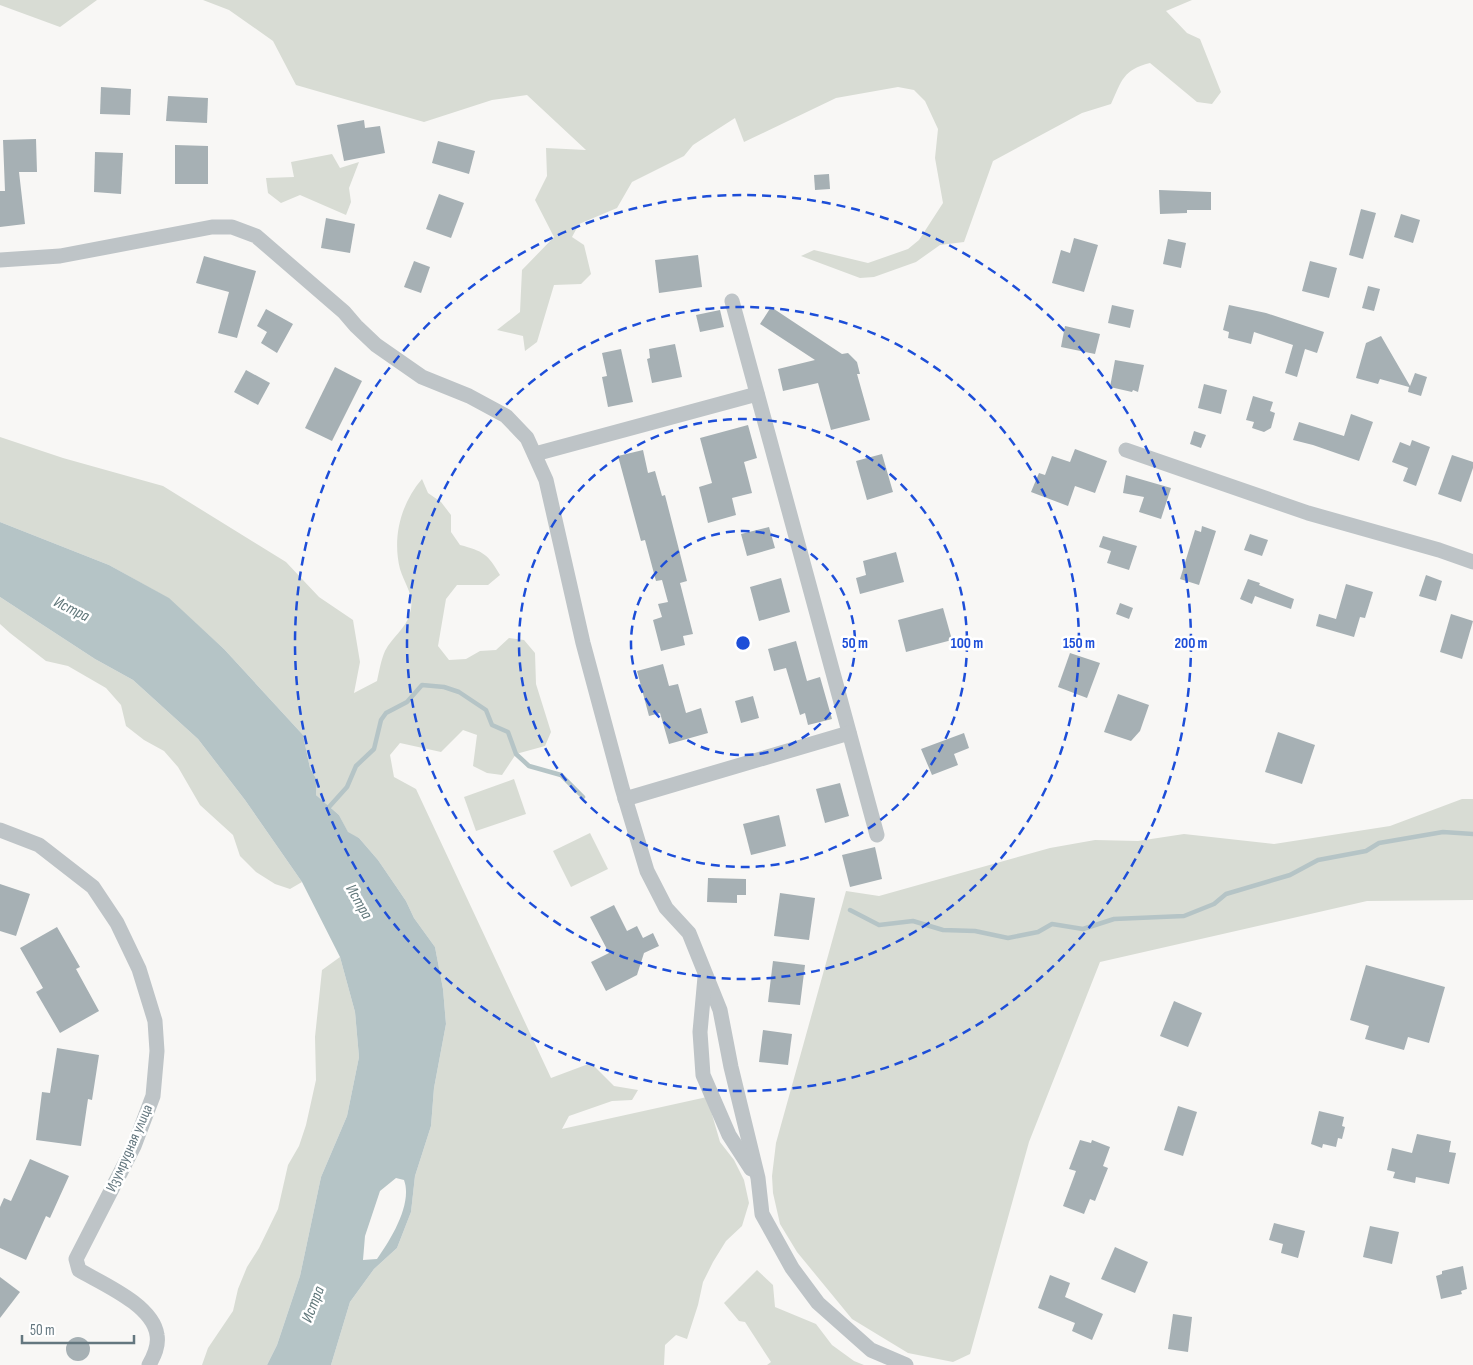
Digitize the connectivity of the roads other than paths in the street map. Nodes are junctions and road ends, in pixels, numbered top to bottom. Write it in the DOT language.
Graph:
graph roads {
  1 [pos="0,260"];
  2 [pos="732,301"];
  3 [pos="757,394"];
  4 [pos="1126,450"];
  5 [pos="535,454"];
  6 [pos="1473,562"];
  7 [pos="849,734"];
  8 [pos="625,799"];
  9 [pos="0,830"];
  10 [pos="877,836"];
  11 [pos="705,971"];
  12 [pos="758,1178"];
  13 [pos="149,1365"];
  14 [pos="906,1365"];
  1 -- 5 [label="street"];
  2 -- 3 [label="street"];
  3 -- 5 [label="street"];
  3 -- 7 [label="street"];
  4 -- 6 [label="street"];
  5 -- 8 [label="street"];
  7 -- 8 [label="street"];
  7 -- 10 [label="street"];
  8 -- 11 [label="street"];
  9 -- 13 [label="street, Изумрудная улица"];
  11 -- 12 [label="street"];
  11 -- 12 [label="street"];
  12 -- 14 [label="street"];
}
